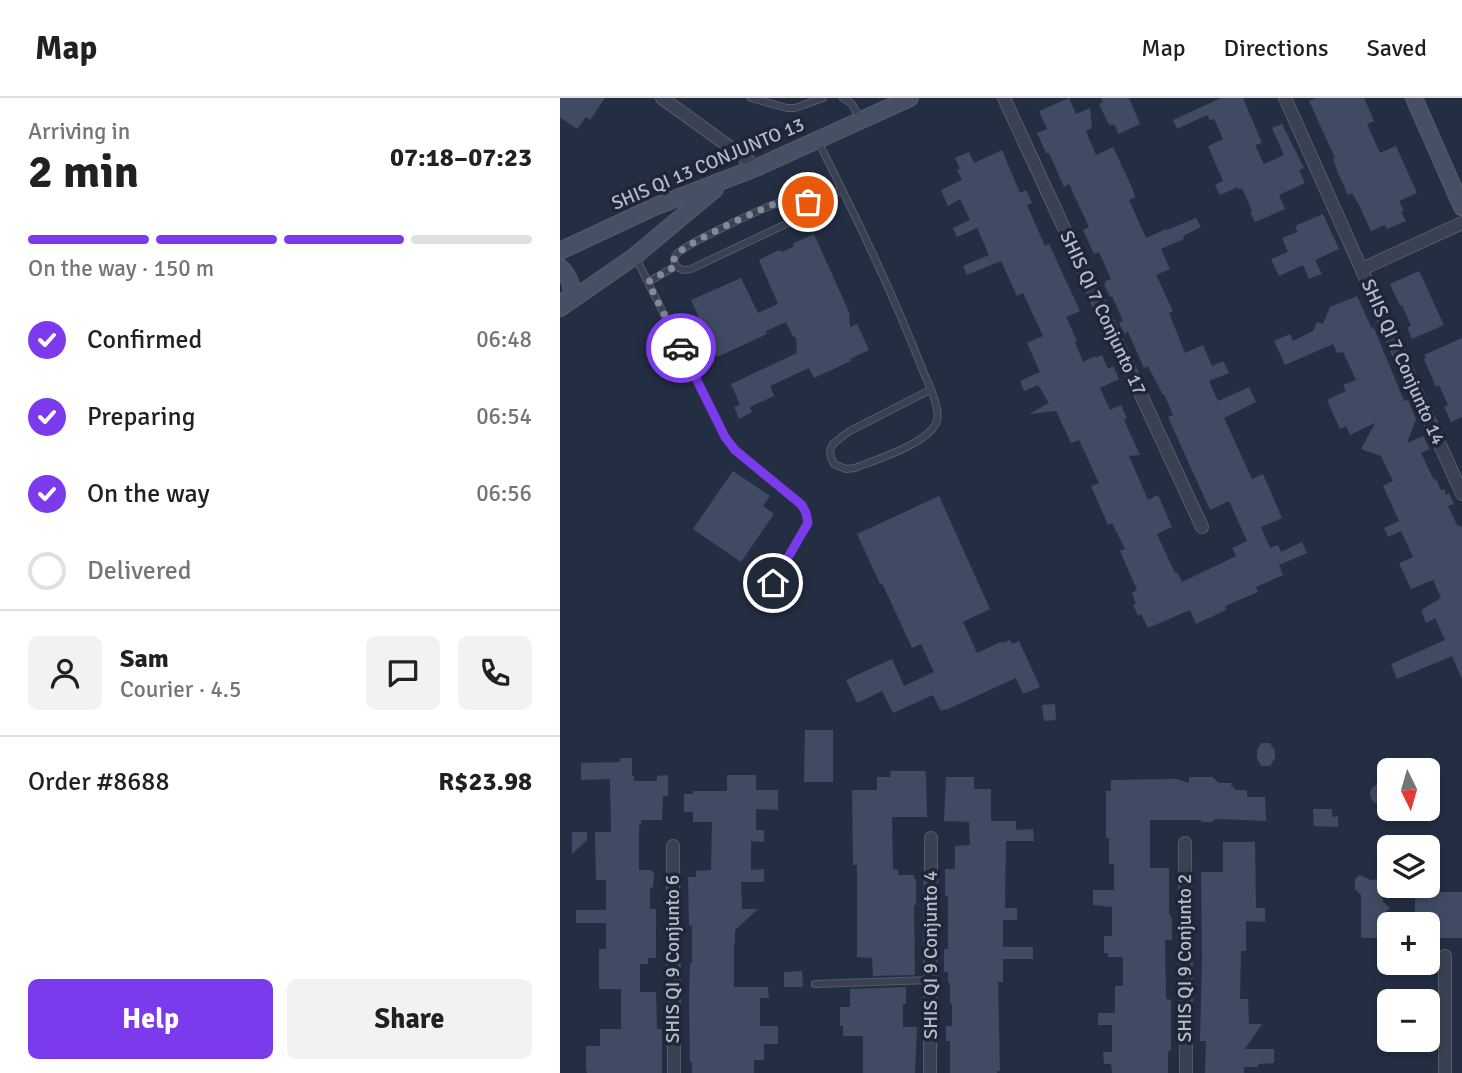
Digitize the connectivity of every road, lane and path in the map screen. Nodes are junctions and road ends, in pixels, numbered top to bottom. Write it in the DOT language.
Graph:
graph roads {
  1 [pos="662,98"];
  2 [pos="751,98"];
  3 [pos="823,98"];
  4 [pos="843,98"];
  5 [pos="910,98"];
  6 [pos="1004,98"];
  7 [pos="1285,98"];
  8 [pos="1413,98"];
  9 [pos="861,121"];
  10 [pos="818,141"];
  11 [pos="750,161"];
  12 [pos="725,181"];
  13 [pos="842,189"];
  14 [pos="808,202"];
  15 [pos="1462,206"];
  16 [pos="1462,223"];
  17 [pos="560,251"];
  18 [pos="635,256"];
  19 [pos="676,266"];
  20 [pos="560,267"];
  21 [pos="1362,269"];
  22 [pos="648,282"];
  23 [pos="560,308"];
  24 [pos="930,390"];
  25 [pos="1462,494"];
  26 [pos="1202,527"];
  27 [pos="773,583"];
  28 [pos="931,838"];
  29 [pos="1185,843"];
  30 [pos="673,846"];
  31 [pos="1445,957"];
  32 [pos="930,980"];
  33 [pos="815,984"];
  34 [pos="674,1073"];
  35 [pos="930,1073"];
  36 [pos="1186,1073"];
  37 [pos="1445,1073"];
  1 -- 11 [label="street, SHIS QI 13 CONJUNTO 13"];
  2 -- 3 [label="lane"];
  4 -- 9 [label="lane"];
  5 -- 9 [label="street, SHIS QI 13 CONJUNTO 13"];
  6 -- 26 [label="street, SHIS QI 7 Conjunto 17"];
  7 -- 21 [label="street, SHIS QI 7 Conjunto 14"];
  8 -- 15 [label="street"];
  9 -- 10 [label="street, SHIS QI 13 CONJUNTO 13"];
  10 -- 12 [label="street, SHIS QI 13 CONJUNTO 13"];
  10 -- 13 [label="lane"];
  12 -- 17 [label="street, SHIS QI 13 CONJUNTO 13"];
  12 -- 18 [label="street"];
  13 -- 14 [label="lane"];
  13 -- 24 [label="lane"];
  14 -- 19 [label="lane"];
  14 -- 19 [label="lane"];
  16 -- 21 [label="street"];
  18 -- 22 [label="lane"];
  18 -- 23 [label="street"];
  19 -- 22 [label="lane"];
  20 -- 23 [label="street"];
  21 -- 25 [label="street, SHIS QI 7 Conjunto 14"];
  22 -- 27 [label="lane"];
  24 -- 24 [label="lane"];
  28 -- 32 [label="street, SHIS QI 9 Conjunto 4"];
  29 -- 36 [label="street, SHIS QI 9 Conjunto 2"];
  30 -- 34 [label="street, SHIS QI 9 Conjunto 6"];
  31 -- 37 [label="street"];
  32 -- 33 [label="lane"];
  32 -- 35 [label="street, SHIS QI 9 Conjunto 4"];
}
